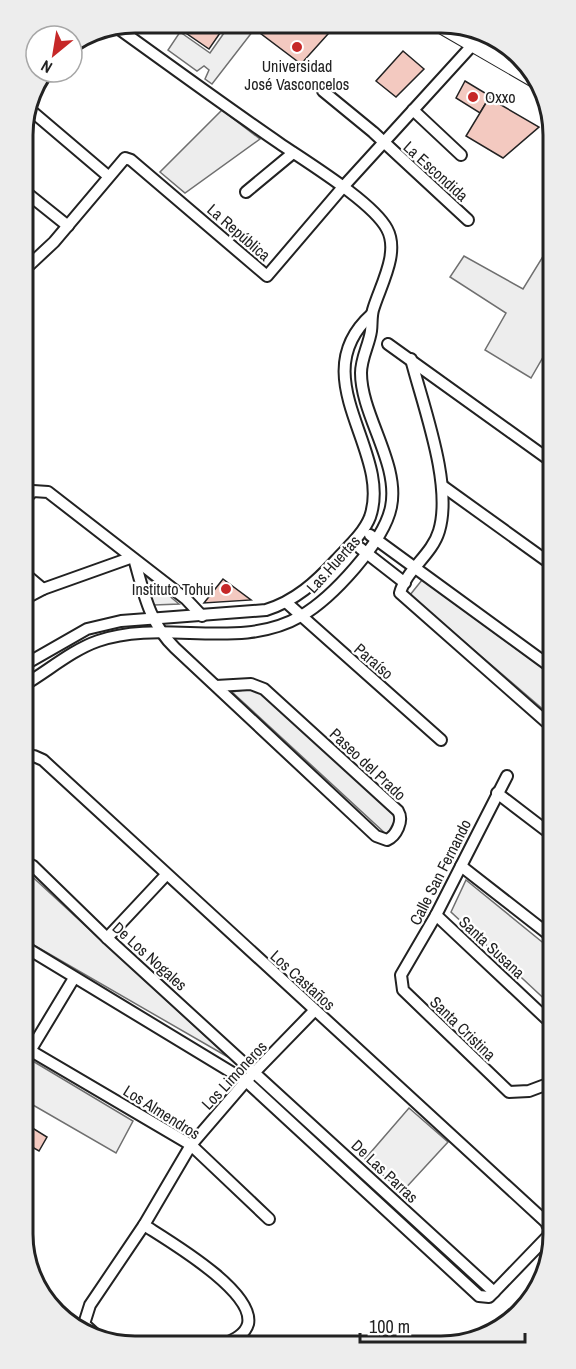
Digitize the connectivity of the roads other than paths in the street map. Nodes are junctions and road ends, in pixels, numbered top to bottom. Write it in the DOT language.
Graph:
graph roads {
  1 [pos="126,34"];
  2 [pos="477,40"];
  3 [pos="518,69"];
  4 [pos="323,91"];
  5 [pos="413,110"];
  6 [pos="35,114"];
  7 [pos="383,142"];
  8 [pos="293,153"];
  9 [pos="461,154"];
  10 [pos="108,176"];
  11 [pos="343,187"];
  12 [pos="246,192"];
  13 [pos="33,198"];
  14 [pos="468,220"];
  15 [pos="68,226"];
  16 [pos="33,261"];
  17 [pos="372,314"];
  18 [pos="388,344"];
  19 [pos="411,359"];
  20 [pos="543,455"];
  21 [pos="444,487"];
  22 [pos="33,491"];
  23 [pos="362,529"];
  24 [pos="375,538"];
  25 [pos="353,542"];
  26 [pos="365,553"];
  27 [pos="543,558"];
  28 [pos="133,560"];
  29 [pos="417,567"];
  30 [pos="33,581"];
  31 [pos="405,583"];
  32 [pos="43,589"];
  33 [pos="33,594"];
  34 [pos="287,603"];
  35 [pos="202,616"];
  36 [pos="300,616"];
  37 [pos="153,618"];
  38 [pos="160,633"];
  39 [pos="33,660"];
  40 [pos="543,660"];
  41 [pos="33,680"];
  42 [pos="216,686"];
  43 [pos="543,719"];
  44 [pos="441,740"];
  45 [pos="33,758"];
  46 [pos="507,776"];
  47 [pos="497,793"];
  48 [pos="543,828"];
  49 [pos="33,866"];
  50 [pos="461,866"];
  51 [pos="166,875"];
  52 [pos="436,915"];
  53 [pos="543,931"];
  54 [pos="107,938"];
  55 [pos="33,952"];
  56 [pos="74,978"];
  57 [pos="400,982"];
  58 [pos="314,1011"];
  59 [pos="543,1016"];
  60 [pos="33,1042"];
  61 [pos="33,1053"];
  62 [pos="255,1072"];
  63 [pos="246,1082"];
  64 [pos="543,1086"];
  65 [pos="191,1144"];
  66 [pos="543,1219"];
  67 [pos="269,1220"];
  68 [pos="144,1225"];
  69 [pos="543,1241"];
  70 [pos="494,1292"];
  71 [pos="84,1322"];
  72 [pos="237,1336"];
  1 -- 8 [label="street, Las Huertas"];
  2 -- 3 [label="main road"];
  2 -- 5 [label="street, La República"];
  4 -- 7 [label="street, La Escondida"];
  5 -- 7 [label="street, La República"];
  5 -- 9 [label="street, La Escondida"];
  6 -- 10 [label="street"];
  7 -- 11 [label="street, La República"];
  7 -- 14 [label="street, La Escondida"];
  8 -- 11 [label="street, Las Huertas"];
  8 -- 12 [label="street"];
  10 -- 11 [label="street, La República"];
  10 -- 15 [label="street, La República"];
  11 -- 17 [label="street, Las Huertas"];
  13 -- 15 [label="street"];
  15 -- 16 [label="street, La República"];
  17 -- 23 [label="street, Las Huertas"];
  17 -- 24 [label="street, Las Huertas"];
  18 -- 19 [label="street"];
  19 -- 20 [label="street"];
  19 -- 21 [label="street"];
  21 -- 27 [label="street"];
  21 -- 29 [label="street"];
  22 -- 28 [label="street"];
  23 -- 24 [label="street"];
  23 -- 25 [label="street, Las Huertas"];
  24 -- 26 [label="street, Las Huertas"];
  24 -- 29 [label="street"];
  25 -- 26 [label="street"];
  25 -- 34 [label="street, Las Huertas"];
  26 -- 31 [label="street"];
  26 -- 36 [label="street, Las Huertas"];
  28 -- 32 [label="street"];
  28 -- 35 [label="street"];
  28 -- 37 [label="street, Paseo del Prado"];
  29 -- 31 [label="street"];
  29 -- 40 [label="street"];
  30 -- 32 [label="street"];
  31 -- 43 [label="street"];
  32 -- 33 [label="street"];
  34 -- 35 [label="street, Las Huertas"];
  34 -- 36 [label="street, Paraíso"];
  35 -- 37 [label="street, Las Huertas"];
  36 -- 38 [label="street, Las Huertas"];
  36 -- 44 [label="street, Paraíso"];
  37 -- 38 [label="street, Paseo del Prado"];
  37 -- 39 [label="street, Las Huertas"];
  38 -- 41 [label="street, Las Huertas"];
  38 -- 42 [label="street, Paseo del Prado"];
  42 -- 42 [label="street, Paseo del Prado"];
  45 -- 51 [label="street, Los Castaños"];
  46 -- 47 [label="street, Calle San Fernando"];
  47 -- 48 [label="street"];
  47 -- 50 [label="street, Calle San Fernando"];
  49 -- 54 [label="street, De Los Nogales"];
  50 -- 52 [label="street, Calle San Fernando"];
  50 -- 53 [label="street"];
  51 -- 54 [label="street"];
  51 -- 58 [label="street, Los Castaños"];
  52 -- 57 [label="street, Calle San Fernando"];
  52 -- 59 [label="street, Santa Susana"];
  54 -- 62 [label="street, De Los Nogales"];
  55 -- 56 [label="street"];
  56 -- 60 [label="street"];
  56 -- 63 [label="street"];
  57 -- 64 [label="street, Santa Cristina"];
  58 -- 62 [label="street, Los Limoneros"];
  58 -- 66 [label="street, Los Castaños"];
  61 -- 65 [label="street, Los Almendros"];
  62 -- 63 [label="street, Los Limoneros"];
  62 -- 70 [label="street, De Las Parras"];
  63 -- 65 [label="street, Los Limoneros"];
  63 -- 70 [label="street, De Las Parras"];
  65 -- 67 [label="street, Los Almendros"];
  65 -- 68 [label="street, Los Limoneros"];
  68 -- 71 [label="street, Los Limoneros"];
  68 -- 72 [label="street"];
  69 -- 70 [label="street, Los Castaños"];
}
